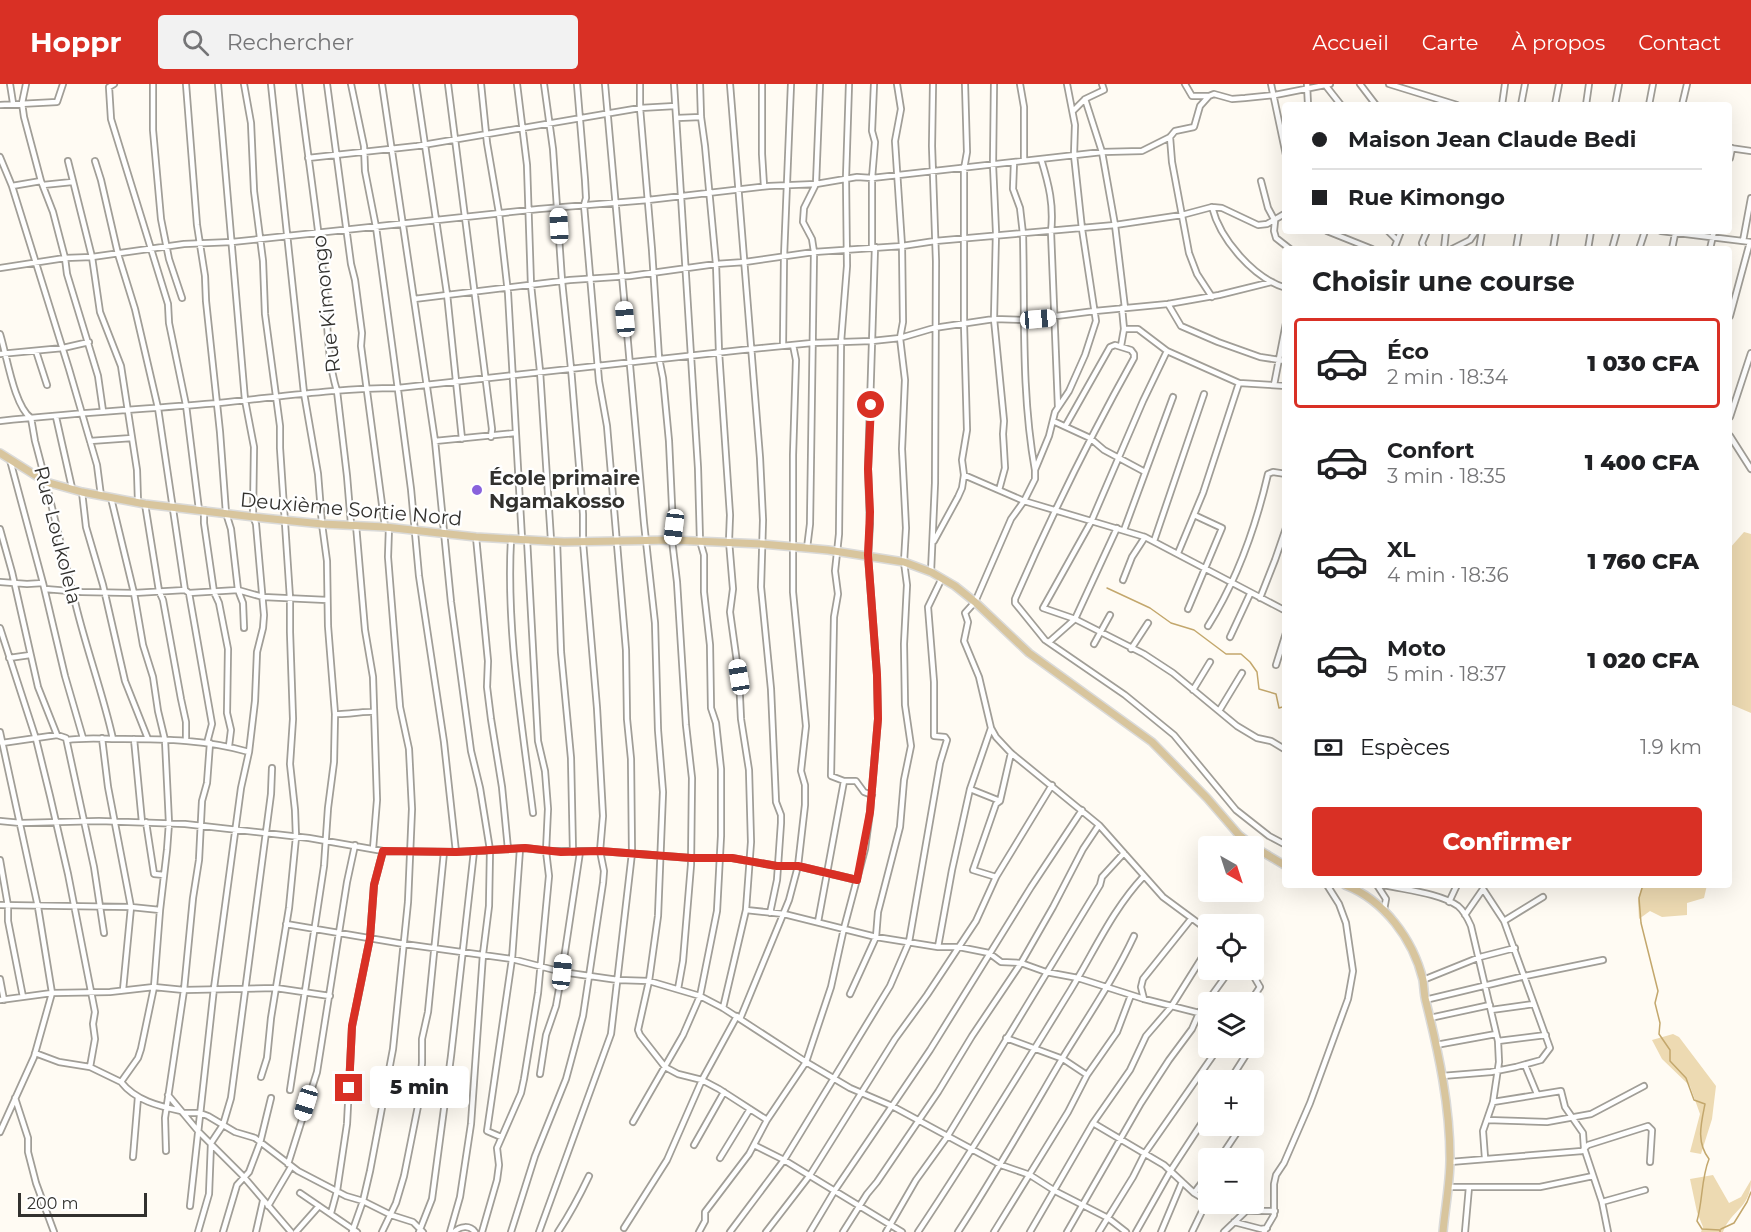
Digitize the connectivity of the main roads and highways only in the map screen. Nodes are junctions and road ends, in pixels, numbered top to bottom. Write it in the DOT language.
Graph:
graph roads {
  1 [pos="0,453"];
  2 [pos="1240,836"];
  3 [pos="1264,853"];
  4 [pos="1282,864"];
  5 [pos="1351,888"];
  6 [pos="1443,1232"];
  1 -- 2 [label="main road, Deuxième Sortie Nord"];
  3 -- 4 [label="main road, Deuxième Sortie Nord"];
  5 -- 6 [label="main road"];
}
